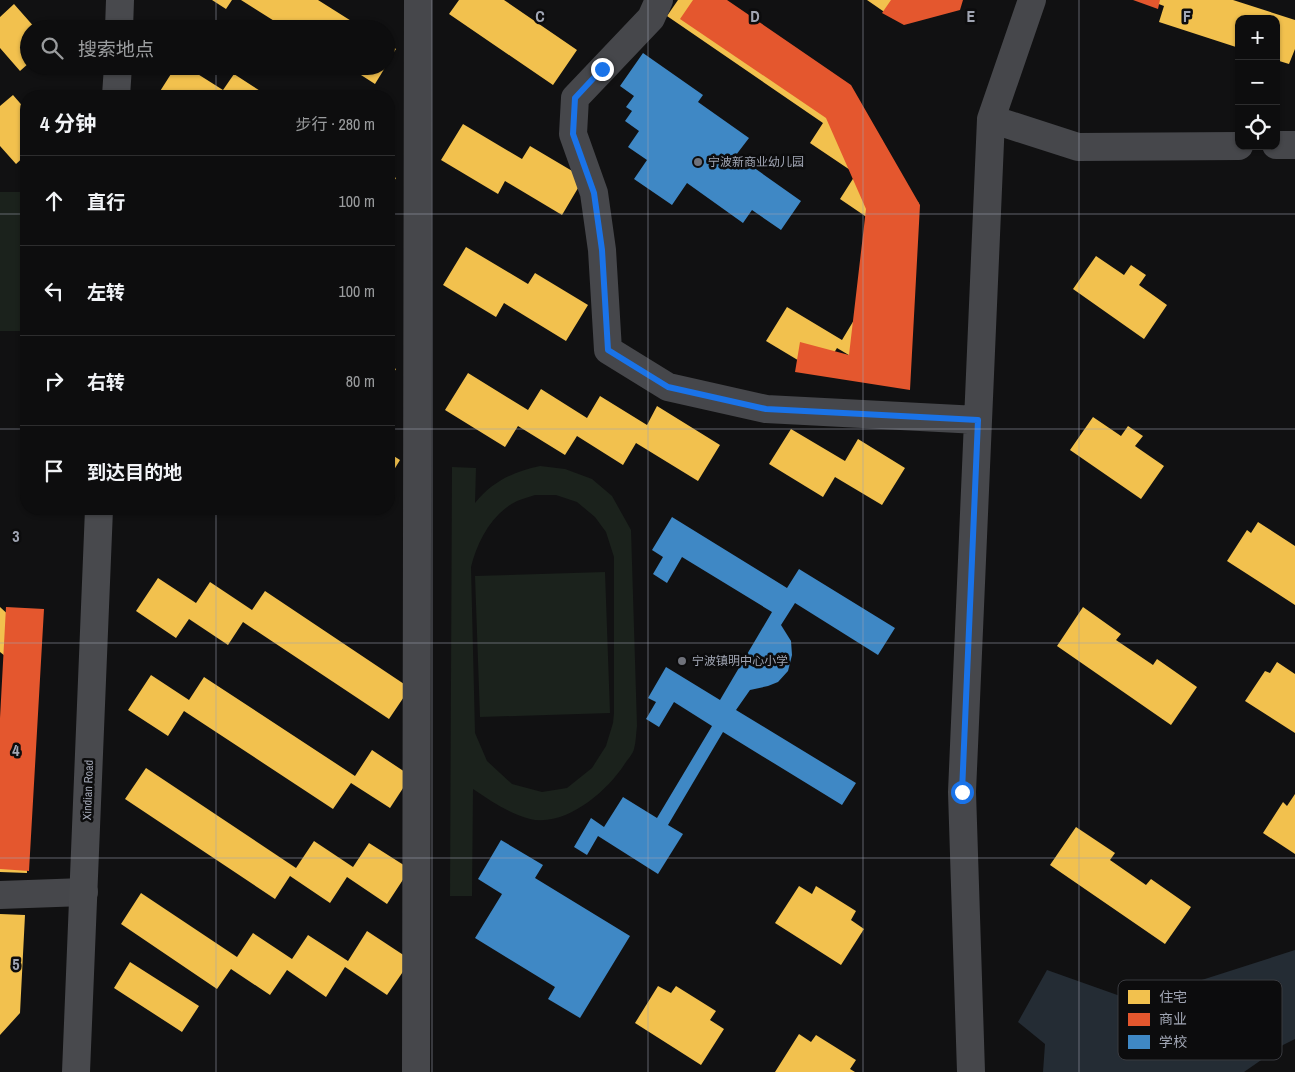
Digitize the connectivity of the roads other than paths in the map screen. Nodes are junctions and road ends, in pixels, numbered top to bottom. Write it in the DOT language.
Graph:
graph roads {
  1 [pos="120,0"];
  2 [pos="418,0"];
  3 [pos="659,0"];
  4 [pos="1032,0"];
  5 [pos="119,20"];
  6 [pos="117,75"];
  7 [pos="116,90"];
  8 [pos="992,119"];
  9 [pos="1280,145"];
  10 [pos="1295,145"];
  11 [pos="1235,146"];
  12 [pos="978,420"];
  13 [pos="99,515"];
  14 [pos="84,892"];
  15 [pos="0,895"];
  16 [pos="76,1072"];
  17 [pos="416,1072"];
  18 [pos="971,1072"];
  1 -- 5 [label="main road"];
  2 -- 17 [label="street"];
  3 -- 12 [label="street"];
  4 -- 8 [label="street"];
  6 -- 7 [label="main road"];
  8 -- 11 [label="street"];
  8 -- 12 [label="street"];
  9 -- 10 [label="street"];
  12 -- 18 [label="street"];
  13 -- 14 [label="main road, Xindian Road"];
  14 -- 15 [label="street"];
  14 -- 16 [label="main road, Xindian Road"];
}
